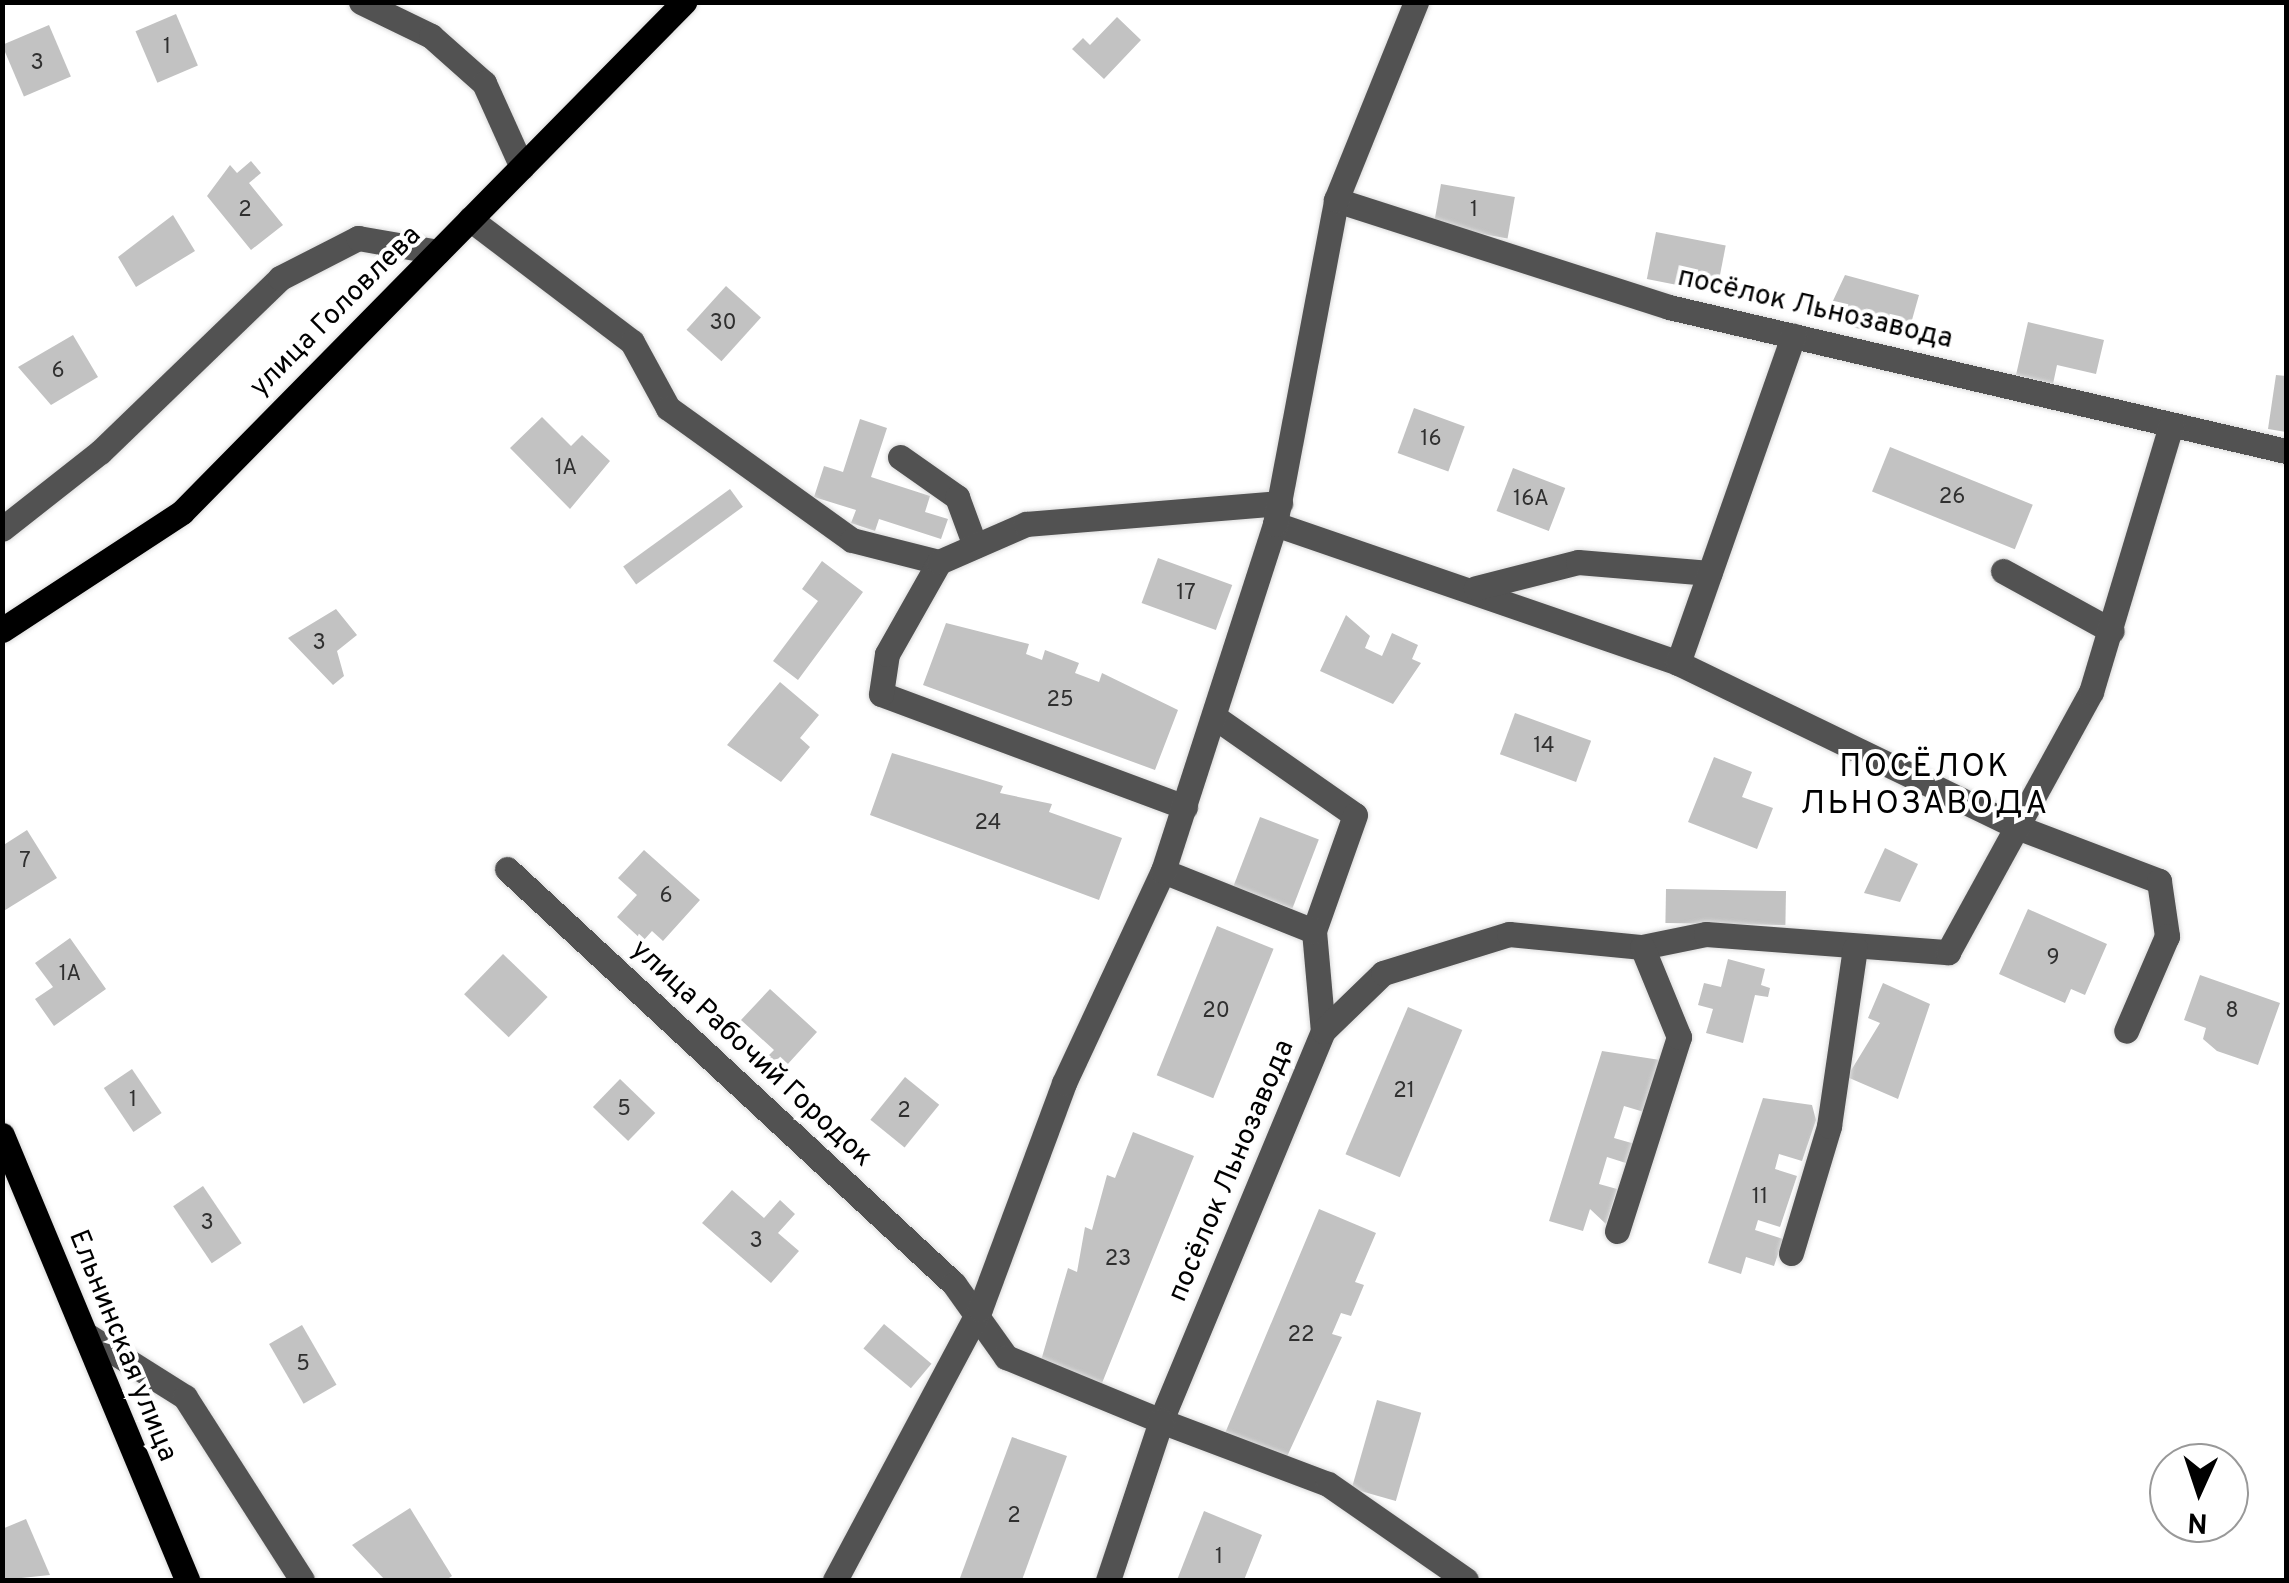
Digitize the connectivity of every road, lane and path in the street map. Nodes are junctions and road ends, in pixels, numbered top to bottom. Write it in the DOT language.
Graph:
graph roads {
  1 [pos="361,2"];
  2 [pos="684,2"];
  3 [pos="1416,2"];
  4 [pos="522,167"];
  5 [pos="1336,200"];
  6 [pos="470,219"];
  7 [pos="438,252"];
  8 [pos="1793,336"];
  9 [pos="2171,425"];
  10 [pos="2286,451"];
  11 [pos="900,457"];
  12 [pos="1277,513"];
  13 [pos="2,529"];
  14 [pos="975,546"];
  15 [pos="938,562"];
  16 [pos="2002,570"];
  17 [pos="1710,573"];
  18 [pos="1476,588"];
  19 [pos="2,630"];
  20 [pos="2112,631"];
  21 [pos="1678,663"];
  22 [pos="1216,718"];
  23 [pos="1185,807"];
  24 [pos="2017,826"];
  25 [pos="507,869"];
  26 [pos="1163,871"];
  27 [pos="1314,931"];
  28 [pos="1642,948"];
  29 [pos="1855,948"];
  30 [pos="1324,1031"];
  31 [pos="2126,1031"];
  32 [pos="2,1135"];
  33 [pos="1617,1230"];
  34 [pos="1791,1253"];
  35 [pos="980,1309"];
  36 [pos="85,1334"];
  37 [pos="1160,1421"];
  38 [pos="187,1580"];
  39 [pos="302,1580"];
  40 [pos="836,1580"];
  41 [pos="1108,1580"];
  42 [pos="1466,1580"];
  1 -- 4 [label="street"];
  2 -- 4 [label="main road, улица Головлева"];
  3 -- 5 [label="street"];
  4 -- 6 [label="main road, улица Головлева"];
  5 -- 8 [label="street, посёлок Льнозавода"];
  5 -- 12 [label="street"];
  6 -- 7 [label="main road, улица Головлева"];
  6 -- 15 [label="street"];
  7 -- 13 [label="street"];
  7 -- 19 [label="main road, улица Головлева"];
  8 -- 9 [label="street, посёлок Льнозавода"];
  8 -- 17 [label="street"];
  9 -- 10 [label="street, посёлок Льнозавода"];
  9 -- 20 [label="street"];
  11 -- 14 [label="street"];
  12 -- 14 [label="street"];
  12 -- 18 [label="street"];
  12 -- 22 [label="street"];
  14 -- 15 [label="street"];
  15 -- 23 [label="street"];
  16 -- 20 [label="street"];
  17 -- 18 [label="street"];
  17 -- 21 [label="street"];
  18 -- 21 [label="street"];
  20 -- 24 [label="street"];
  21 -- 24 [label="street"];
  22 -- 23 [label="street"];
  22 -- 27 [label="street, посёлок Льнозавода"];
  23 -- 26 [label="street"];
  24 -- 29 [label="street"];
  24 -- 31 [label="street"];
  25 -- 35 [label="street, улица Рабочий Городок"];
  26 -- 27 [label="street"];
  26 -- 35 [label="street"];
  27 -- 30 [label="street, посёлок Льнозавода"];
  28 -- 29 [label="street"];
  28 -- 30 [label="street"];
  28 -- 33 [label="street"];
  29 -- 34 [label="street"];
  30 -- 37 [label="street, посёлок Льнозавода"];
  32 -- 36 [label="main road, Ельнинская улица"];
  35 -- 37 [label="street, улица Рабочий Городок"];
  35 -- 40 [label="street"];
  36 -- 38 [label="main road, Ельнинская улица"];
  36 -- 39 [label="street"];
  37 -- 41 [label="street, посёлок Льнозавода"];
  37 -- 42 [label="street, улица Рабочий Городок"];
}
